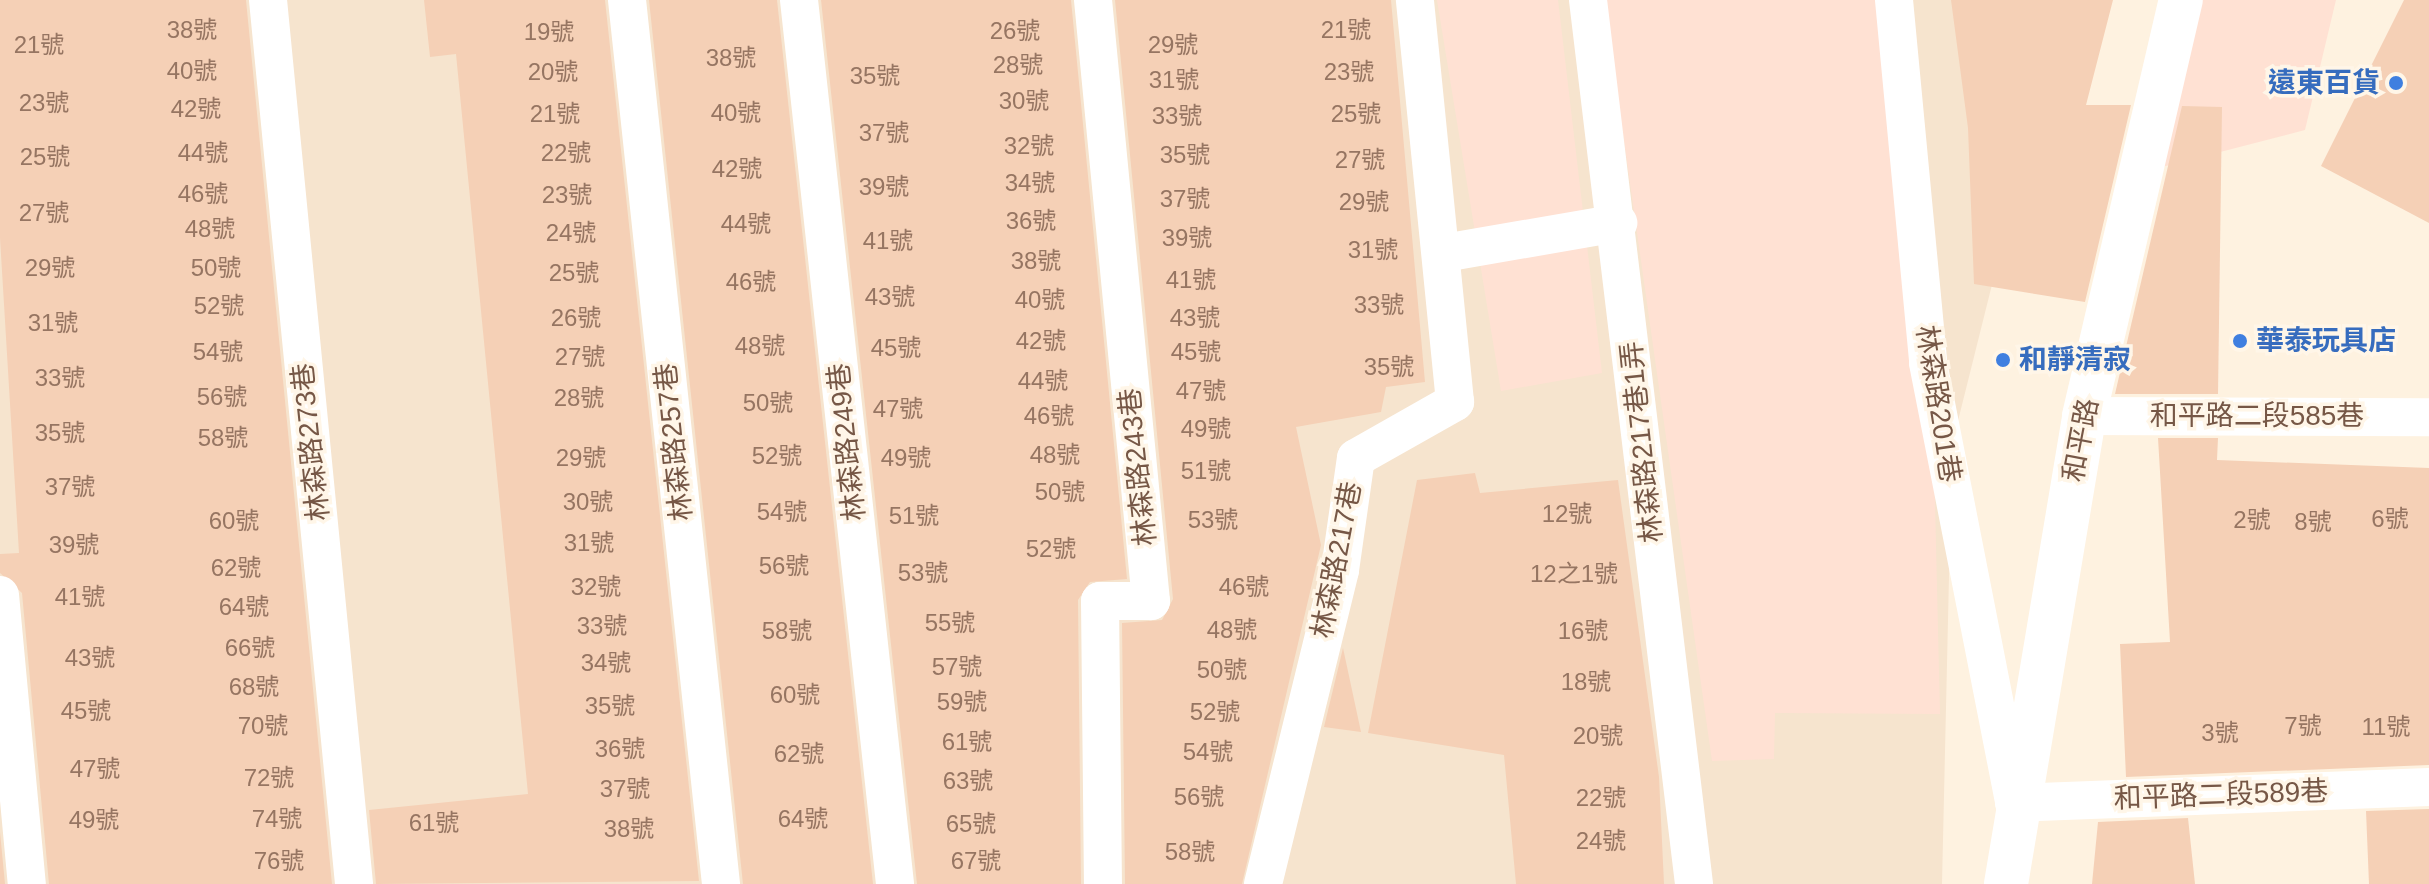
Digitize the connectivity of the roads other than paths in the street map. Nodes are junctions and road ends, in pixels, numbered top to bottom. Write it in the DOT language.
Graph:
graph roads {
  1 [pos="268,0"];
  2 [pos="627,0"];
  3 [pos="799,0"];
  4 [pos="1093,0"];
  5 [pos="1415,0"];
  6 [pos="1588,0"];
  7 [pos="1894,0"];
  8 [pos="2181,0"];
  9 [pos="1618,223"];
  10 [pos="1444,253"];
  11 [pos="2084,416"];
  12 [pos="2429,417"];
  13 [pos="0,595"];
  14 [pos="2429,787"];
  15 [pos="2014,803"];
  16 [pos="27,884"];
  17 [pos="354,884"];
  18 [pos="721,884"];
  19 [pos="895,884"];
  20 [pos="1103,884"];
  21 [pos="1263,884"];
  22 [pos="1694,884"];
  23 [pos="2006,884"];
  1 -- 17 [label="lane, 林森路273巷"];
  2 -- 18 [label="lane, 林森路257巷"];
  3 -- 19 [label="lane, 林森路249巷"];
  4 -- 20 [label="lane, 林森路243巷"];
  5 -- 10 [label="lane, 林森路217巷"];
  6 -- 9 [label="lane, 林森路217巷1弄"];
  7 -- 15 [label="lane, 林森路201巷"];
  8 -- 11 [label="street, 和平路"];
  9 -- 10 [label="lane"];
  9 -- 22 [label="lane, 林森路217巷1弄"];
  10 -- 21 [label="lane, 林森路217巷"];
  11 -- 12 [label="lane, 和平路二段585巷"];
  11 -- 15 [label="street, 和平路"];
  13 -- 16 [label="lane"];
  14 -- 15 [label="lane, 和平路二段589巷"];
  15 -- 23 [label="street, 和平路"];
}
